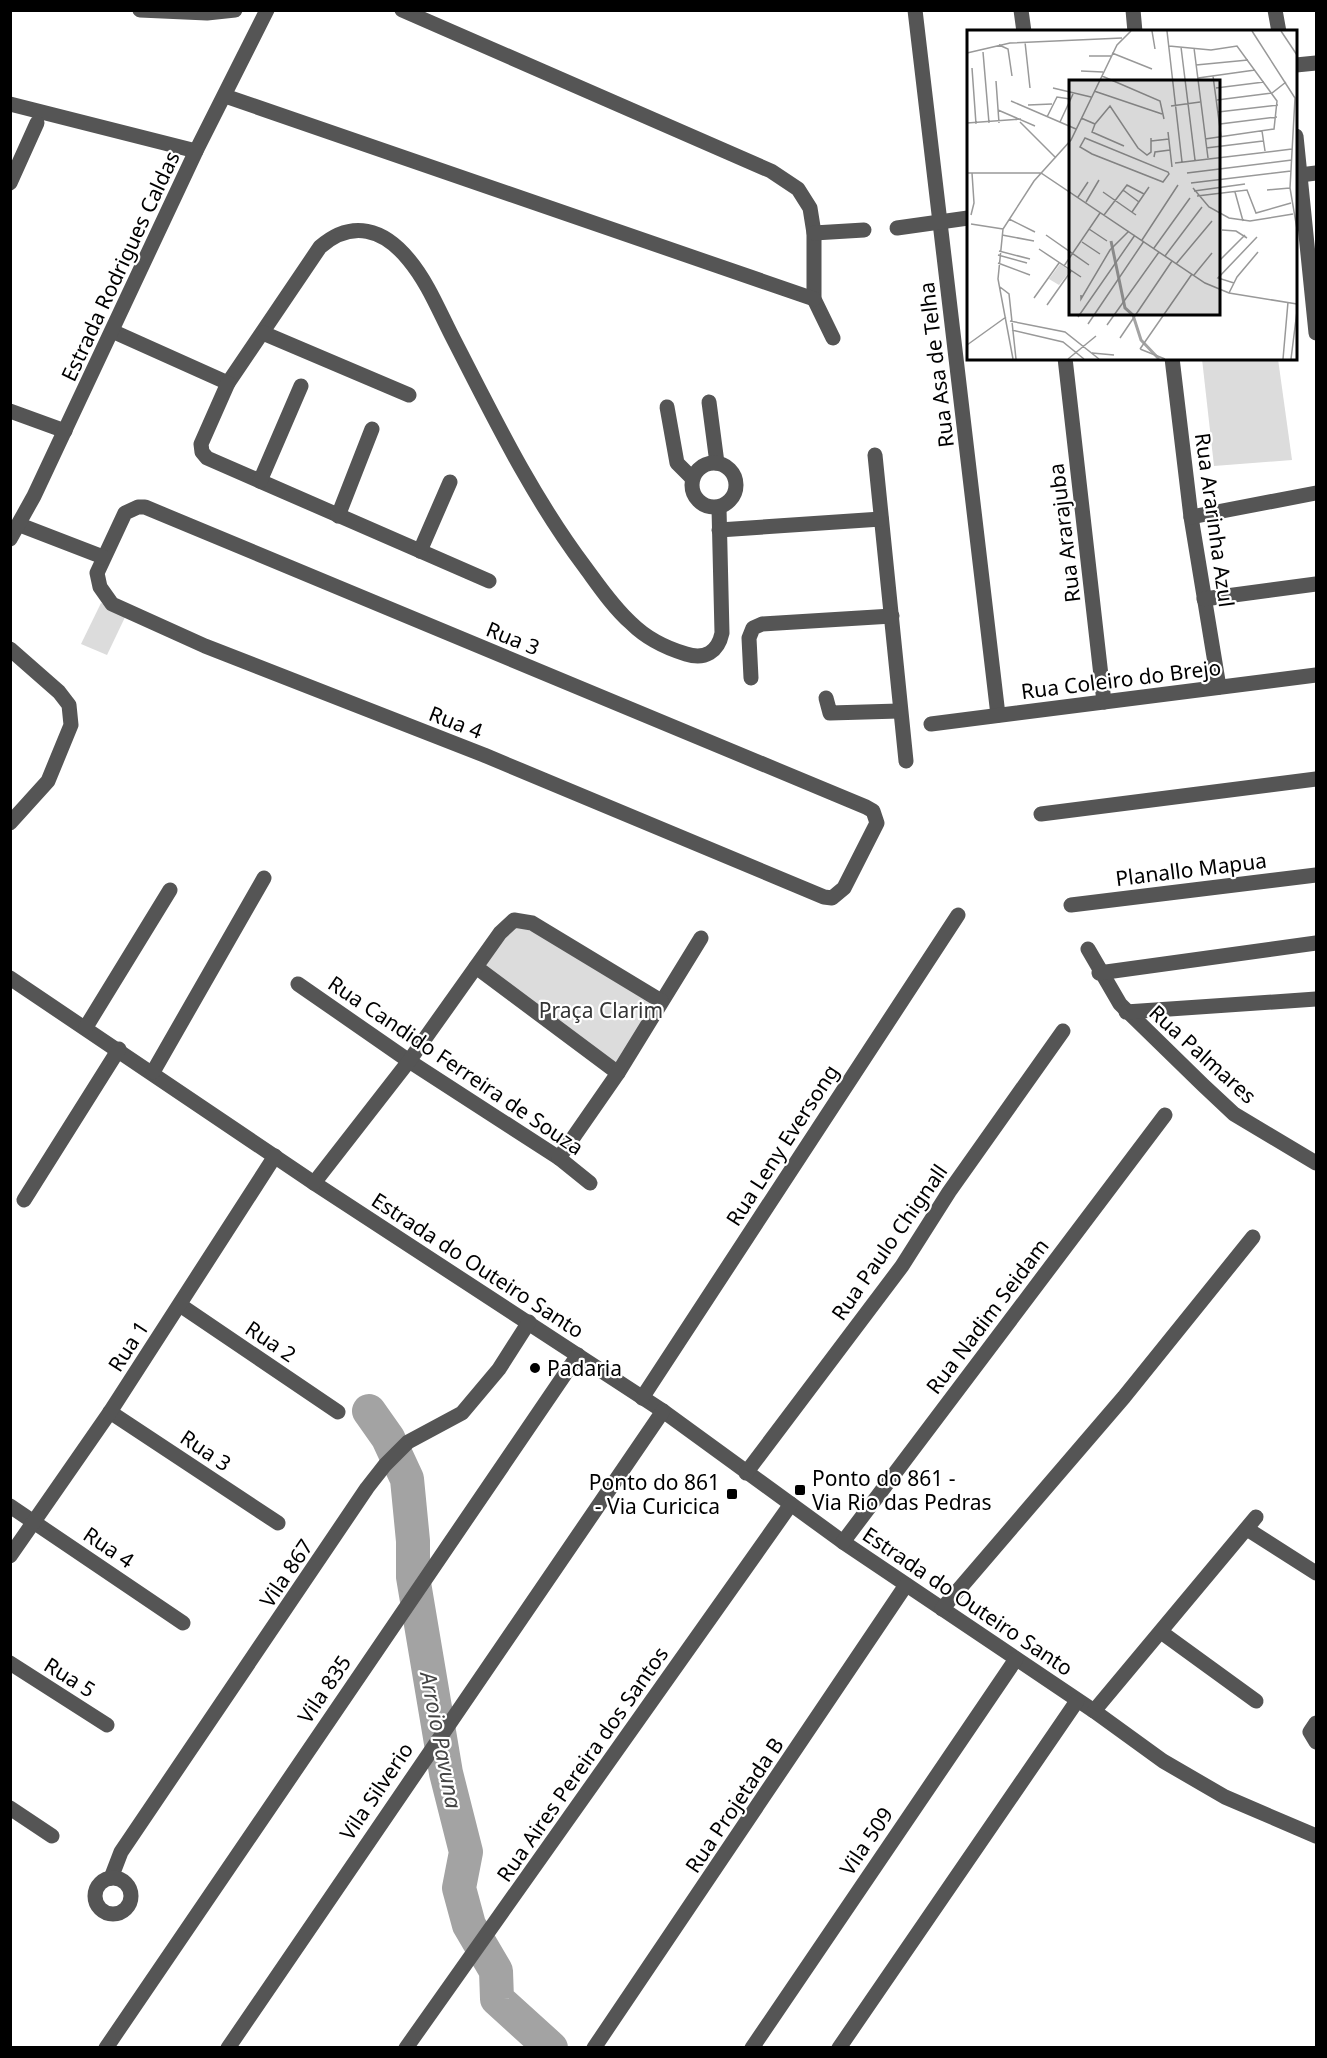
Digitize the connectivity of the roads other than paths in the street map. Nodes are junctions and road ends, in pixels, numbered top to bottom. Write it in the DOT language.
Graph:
graph roads {
  1 [pos="140,10"];
  2 [pos="235,10"];
  3 [pos="267,10"];
  4 [pos="402,10"];
  5 [pos="915,10"];
  6 [pos="1021,10"];
  7 [pos="1132,10"];
  8 [pos="1275,10"];
  9 [pos="1024,30"];
  10 [pos="1135,30"];
  11 [pos="1279,30"];
  12 [pos="1317,63"];
  13 [pos="1297,65"];
  14 [pos="225,96"];
  15 [pos="10,104"];
  16 [pos="37,123"];
  17 [pos="1297,146"];
  18 [pos="196,152"];
  19 [pos="1317,173"];
  20 [pos="12,174"];
  21 [pos="1300,175"];
  22 [pos="967,218"];
  23 [pos="941,221"];
  24 [pos="897,228"];
  25 [pos="864,230"];
  26 [pos="814,233"];
  27 [pos="1313,277"];
  28 [pos="814,299"];
  29 [pos="112,331"];
  30 [pos="262,333"];
  31 [pos="1317,333"];
  32 [pos="833,338"];
  33 [pos="1065,360"];
  34 [pos="1172,360"];
  35 [pos="228,383"];
  36 [pos="301,386"];
  37 [pos="409,395"];
  38 [pos="709,402"];
  39 [pos="667,407"];
  40 [pos="10,411"];
  41 [pos="372,429"];
  42 [pos="65,431"];
  43 [pos="875,455"];
  44 [pos="717,463"];
  45 [pos="692,478"];
  46 [pos="260,481"];
  47 [pos="450,482"];
  48 [pos="1317,493"];
  49 [pos="719,508"];
  50 [pos="338,516"];
  51 [pos="1191,517"];
  52 [pos="881,519"];
  53 [pos="20,525"];
  54 [pos="719,530"];
  55 [pos="10,539"];
  56 [pos="420,551"];
  57 [pos="103,557"];
  58 [pos="489,581"];
  59 [pos="1317,584"];
  60 [pos="1204,599"];
  61 [pos="892,616"];
  62 [pos="10,649"];
  63 [pos="1317,675"];
  64 [pos="751,678"];
  65 [pos="1219,687"];
  66 [pos="826,698"];
  67 [pos="1104,702"];
  68 [pos="899,711"];
  69 [pos="998,715"];
  70 [pos="931,723"];
  71 [pos="906,761"];
  72 [pos="1317,779"];
  73 [pos="1041,814"];
  74 [pos="10,823"];
  75 [pos="1317,875"];
  76 [pos="264,878"];
  77 [pos="170,890"];
  78 [pos="816,894"];
  79 [pos="1071,905"];
  80 [pos="958,915"];
  81 [pos="700,938"];
  82 [pos="1317,943"];
  83 [pos="1088,949"];
  84 [pos="477,967"];
  85 [pos="1099,973"];
  86 [pos="10,978"];
  87 [pos="298,984"];
  88 [pos="1317,999"];
  89 [pos="661,1001"];
  90 [pos="1126,1012"];
  91 [pos="86,1028"];
  92 [pos="1063,1031"];
  93 [pos="118,1049"];
  94 [pos="409,1061"];
  95 [pos="153,1072"];
  96 [pos="618,1072"];
  97 [pos="1165,1115"];
  98 [pos="275,1156"];
  99 [pos="559,1158"];
  100 [pos="1317,1163"];
  101 [pos="314,1183"];
  102 [pos="590,1183"];
  103 [pos="24,1200"];
  104 [pos="1253,1237"];
  105 [pos="180,1305"];
  106 [pos="529,1322"];
  107 [pos="578,1355"];
  108 [pos="642,1398"];
  109 [pos="663,1411"];
  110 [pos="110,1412"];
  111 [pos="338,1412"];
  112 [pos="746,1473"];
  113 [pos="791,1503"];
  114 [pos="10,1506"];
  115 [pos="33,1521"];
  116 [pos="278,1523"];
  117 [pos="843,1542"];
  118 [pos="10,1556"];
  119 [pos="1317,1573"];
  120 [pos="906,1585"];
  121 [pos="942,1609"];
  122 [pos="183,1623"];
  123 [pos="1161,1632"];
  124 [pos="1016,1659"];
  125 [pos="13,1672"];
  126 [pos="1077,1701"];
  127 [pos="1256,1701"];
  128 [pos="1094,1712"];
  129 [pos="1317,1723"];
  130 [pos="107,1725"];
  131 [pos="1317,1742"];
  132 [pos="10,1808"];
  133 [pos="52,1836"];
  134 [pos="1317,1836"];
  135 [pos="111,1878"];
  136 [pos="106,2048"];
  137 [pos="228,2048"];
  138 [pos="406,2048"];
  139 [pos="594,2048"];
  140 [pos="752,2048"];
  141 [pos="839,2048"];
  1 -- 2 [label="street"];
  3 -- 14 [label="street, Estrada Rodrigues Caldas"];
  4 -- 26 [label="street"];
  5 -- 23 [label="street, Rua Asa de Telha"];
  6 -- 9 [label="street"];
  7 -- 10 [label="street"];
  8 -- 11 [label="street"];
  12 -- 13 [label="street"];
  14 -- 18 [label="street, Estrada Rodrigues Caldas"];
  14 -- 28 [label="street"];
  15 -- 18 [label="street"];
  16 -- 20 [label="street"];
  17 -- 21 [label="street"];
  18 -- 29 [label="street, Estrada Rodrigues Caldas"];
  19 -- 21 [label="street"];
  21 -- 27 [label="street"];
  22 -- 23 [label="street"];
  23 -- 24 [label="street"];
  23 -- 69 [label="street, Rua Asa de Telha"];
  25 -- 26 [label="street"];
  26 -- 28 [label="street"];
  27 -- 31 [label="street"];
  28 -- 32 [label="street"];
  29 -- 35 [label="street"];
  29 -- 42 [label="street, Estrada Rodrigues Caldas"];
  30 -- 35 [label="street"];
  30 -- 37 [label="street"];
  30 -- 54 [label="street"];
  33 -- 67 [label="street, Rua Ararajuba"];
  34 -- 51 [label="street, Rua Ararinha Azul"];
  35 -- 46 [label="street"];
  36 -- 46 [label="street"];
  38 -- 44 [label="street"];
  39 -- 45 [label="street"];
  40 -- 42 [label="street"];
  41 -- 50 [label="street"];
  42 -- 53 [label="street, Estrada Rodrigues Caldas"];
  43 -- 52 [label="street"];
  44 -- 45 [label="street"];
  44 -- 49 [label="street"];
  45 -- 49 [label="street"];
  46 -- 50 [label="street"];
  47 -- 56 [label="street"];
  48 -- 51 [label="street"];
  49 -- 54 [label="street"];
  50 -- 56 [label="street"];
  51 -- 60 [label="street, Rua Ararinha Azul"];
  52 -- 54 [label="street"];
  52 -- 61 [label="street"];
  53 -- 55 [label="street, Estrada Rodrigues Caldas"];
  53 -- 57 [label="street"];
  56 -- 58 [label="street"];
  57 -- 78 [label="street, Rua 4"];
  57 -- 78 [label="street, Rua 3"];
  59 -- 60 [label="street"];
  60 -- 65 [label="street, Rua Ararinha Azul"];
  61 -- 64 [label="street"];
  61 -- 68 [label="street"];
  62 -- 74 [label="street"];
  63 -- 65 [label="street, Rua Coleiro do Brejo"];
  65 -- 67 [label="street, Rua Coleiro do Brejo"];
  66 -- 68 [label="street"];
  67 -- 69 [label="street, Rua Coleiro do Brejo"];
  68 -- 71 [label="street"];
  69 -- 70 [label="street, Rua Coleiro do Brejo"];
  72 -- 73 [label="street"];
  75 -- 79 [label="street, Planallo Mapua"];
  76 -- 95 [label="street"];
  77 -- 91 [label="street"];
  80 -- 108 [label="street, Rua Leny Eversong"];
  81 -- 89 [label="street"];
  82 -- 85 [label="street"];
  83 -- 85 [label="street, Rua Palmares"];
  84 -- 89 [label="street"];
  84 -- 94 [label="street"];
  84 -- 96 [label="street"];
  85 -- 90 [label="street, Rua Palmares"];
  86 -- 91 [label="street, Estrada do Outeiro Santo"];
  87 -- 94 [label="street, Rua Candido Ferreira de Souza"];
  88 -- 90 [label="street"];
  89 -- 96 [label="street"];
  90 -- 100 [label="street, Rua Palmares"];
  91 -- 93 [label="street, Estrada do Outeiro Santo"];
  92 -- 112 [label="street, Rua Paulo Chignall"];
  93 -- 95 [label="street, Estrada do Outeiro Santo"];
  93 -- 103 [label="street"];
  94 -- 99 [label="street, Rua Candido Ferreira de Souza"];
  94 -- 101 [label="street"];
  95 -- 98 [label="street, Estrada do Outeiro Santo"];
  96 -- 99 [label="street"];
  97 -- 117 [label="street, Rua Nadim Seidam"];
  98 -- 101 [label="street, Estrada do Outeiro Santo"];
  98 -- 105 [label="street, Rua 1"];
  99 -- 102 [label="street, Rua Candido Ferreira de Souza"];
  101 -- 106 [label="street, Estrada do Outeiro Santo"];
  104 -- 121 [label="street"];
  105 -- 110 [label="street, Rua 1"];
  105 -- 111 [label="street, Rua 2"];
  106 -- 107 [label="street, Estrada do Outeiro Santo"];
  106 -- 135 [label="street, Vila 867"];
  107 -- 108 [label="street, Estrada do Outeiro Santo"];
  107 -- 136 [label="street, Vila 835"];
  108 -- 109 [label="street, Estrada do Outeiro Santo"];
  109 -- 112 [label="street, Estrada do Outeiro Santo"];
  109 -- 137 [label="street, Vila Silverio"];
  110 -- 115 [label="street, Rua 1"];
  110 -- 116 [label="street, Rua 3"];
  112 -- 113 [label="street, Estrada do Outeiro Santo"];
  113 -- 117 [label="street, Estrada do Outeiro Santo"];
  113 -- 138 [label="street, Rua Aires Pereira dos Santos"];
  114 -- 115 [label="street, Rua 4"];
  115 -- 118 [label="street, Rua 1"];
  115 -- 122 [label="street, Rua 4"];
  117 -- 120 [label="street, Estrada do Outeiro Santo"];
  119 -- 123 [label="street"];
  120 -- 121 [label="street, Estrada do Outeiro Santo"];
  120 -- 139 [label="street, Rua Projetada B"];
  121 -- 124 [label="street, Estrada do Outeiro Santo"];
  123 -- 127 [label="street"];
  123 -- 128 [label="street"];
  124 -- 126 [label="street, Estrada do Outeiro Santo"];
  124 -- 140 [label="street, Vila 509"];
  125 -- 130 [label="street, Rua 5"];
  126 -- 128 [label="street, Estrada do Outeiro Santo"];
  126 -- 141 [label="street"];
  128 -- 134 [label="street, Estrada do Outeiro Santo"];
  129 -- 131 [label="street"];
  132 -- 133 [label="street"];
}
